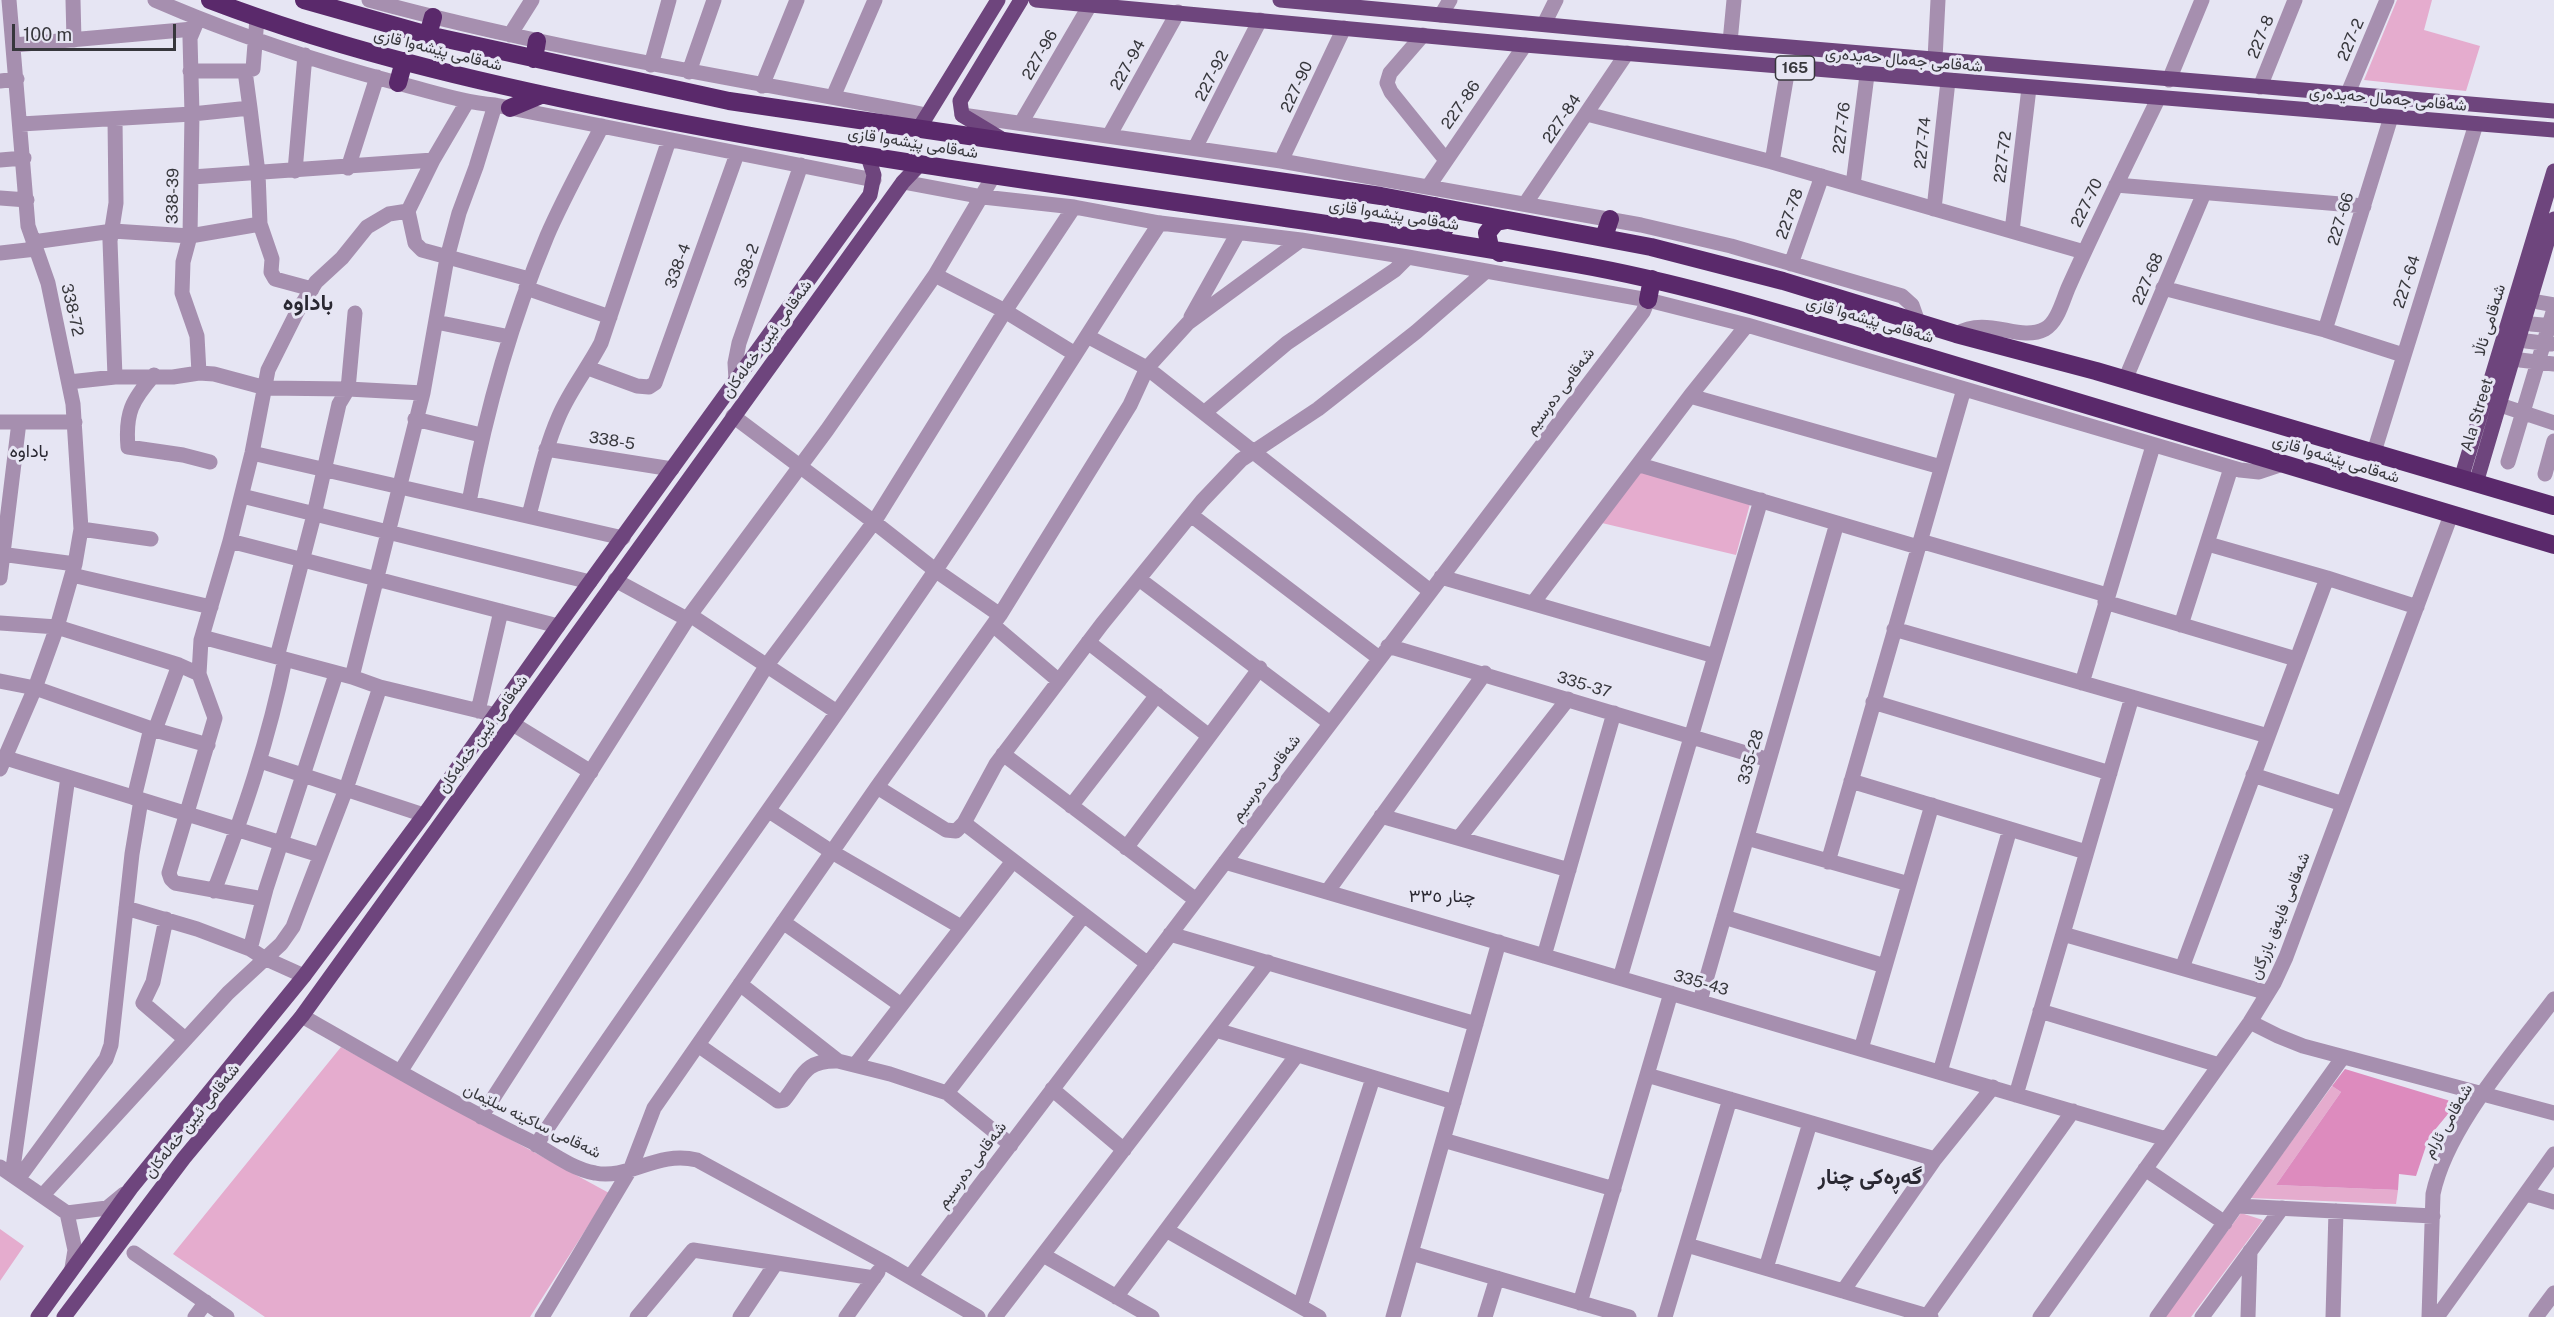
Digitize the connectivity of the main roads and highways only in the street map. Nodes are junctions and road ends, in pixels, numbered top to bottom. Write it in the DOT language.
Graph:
graph roads {
  1 [pos="210,0"];
  2 [pos="304,0"];
  3 [pos="1021,0"];
  4 [pos="1036,0"];
  5 [pos="1280,0"];
  6 [pos="996,3"];
  7 [pos="1350,3"];
  8 [pos="1413,12"];
  9 [pos="1011,16"];
  10 [pos="433,17"];
  11 [pos="1416,34"];
  12 [pos="428,35"];
  13 [pos="404,61"];
  14 [pos="1992,64"];
  15 [pos="398,83"];
  16 [pos="1990,85"];
  17 [pos="542,95"];
  18 [pos="503,107"];
  19 [pos="2554,111"];
  20 [pos="922,122"];
  21 [pos="2554,130"];
  22 [pos="1006,140"];
  23 [pos="868,157"];
  24 [pos="921,164"];
  25 [pos="2554,171"];
  26 [pos="1435,206"];
  27 [pos="1610,219"];
  28 [pos="2554,219"];
  29 [pos="1507,220"];
  30 [pos="1604,237"];
  31 [pos="1430,239"];
  32 [pos="1500,253"];
  33 [pos="1652,279"];
  34 [pos="1648,300"];
  35 [pos="2027,352"];
  36 [pos="2016,382"];
  37 [pos="2468,481"];
  38 [pos="2554,506"];
  39 [pos="2554,545"];
  40 [pos="543,648"];
  41 [pos="558,661"];
  42 [pos="168,1141"];
  43 [pos="184,1158"];
  44 [pos="51,1299"];
  45 [pos="66,1314"];
  46 [pos="38,1317"];
  1 -- 13 [label="highway, شەقامی پێشەوا قازی"];
  2 -- 12 [label="highway, شەقامی پێشەوا قازی"];
  3 -- 9 [label="main road"];
  4 -- 11 [label="main road, شەقامی جەمال حەیدەری / 165"];
  5 -- 7 [label="main road, شەقامی جەمال حەیدەری / 165"];
  6 -- 9 [label="main road"];
  6 -- 20 [label="main road"];
  7 -- 8 [label="main road, شەقامی جەمال حەیدەری / 165"];
  8 -- 11 [label="main road"];
  8 -- 14 [label="main road, شەقامی جەمال حەیدەری / 165"];
  9 -- 22 [label="main road"];
  10 -- 12 [label="highway"];
  11 -- 16 [label="main road, شەقامی جەمال حەیدەری / 165"];
  12 -- 20 [label="highway, شەقامی پێشەوا قازی"];
  13 -- 15 [label="highway"];
  13 -- 17 [label="highway, شەقامی پێشەوا قازی"];
  14 -- 16 [label="main road"];
  14 -- 19 [label="main road, شەقامی جەمال حەیدەری / 165"];
  16 -- 21 [label="main road, شەقامی جەمال حەیدەری / 165"];
  17 -- 18 [label="highway"];
  17 -- 23 [label="highway, شەقامی پێشەوا قازی"];
  20 -- 22 [label="highway, شەقامی پێشەوا قازی"];
  22 -- 26 [label="highway, شەقامی پێشەوا قازی"];
  23 -- 24 [label="highway, شەقامی پێشەوا قازی"];
  23 -- 40 [label="main road, شەقامی ئیبن خەلەکان"];
  24 -- 31 [label="highway, شەقامی پێشەوا قازی"];
  24 -- 41 [label="main road, شەقامی ئیبن خەلەکان"];
  25 -- 37 [label="main road, شه‌قامی ئاڵا"];
  26 -- 29 [label="highway, شەقامی پێشەوا قازی"];
  26 -- 31 [label="highway"];
  27 -- 30 [label="highway"];
  28 -- 37 [label="main road, Ala Street"];
  29 -- 30 [label="highway, شەقامی پێشەوا قازی"];
  29 -- 32 [label="highway"];
  30 -- 35 [label="highway, شەقامی پێشەوا قازی"];
  31 -- 32 [label="highway, شەقامی پێشەوا قازی"];
  32 -- 33 [label="highway, شەقامی پێشەوا قازی"];
  33 -- 34 [label="highway"];
  33 -- 36 [label="highway, شەقامی پێشەوا قازی"];
  35 -- 36 [label="highway"];
  35 -- 37 [label="highway, شەقامی پێشەوا قازی"];
  36 -- 39 [label="highway, شەقامی پێشەوا قازی"];
  37 -- 38 [label="highway, شەقامی پێشەوا قازی"];
  40 -- 41 [label="main road"];
  40 -- 42 [label="main road, شەقامی ئیبن خەلەکان"];
  41 -- 43 [label="main road, شەقامی ئیبن خەلەکان"];
  42 -- 43 [label="main road"];
  42 -- 44 [label="main road, شەقامی ئیبن خەلەکان"];
  43 -- 45 [label="main road, شەقامی ئیبن خەلەکان"];
  44 -- 45 [label="main road"];
  44 -- 46 [label="main road, شەقامی ئیبن خەلەکان"];
}
